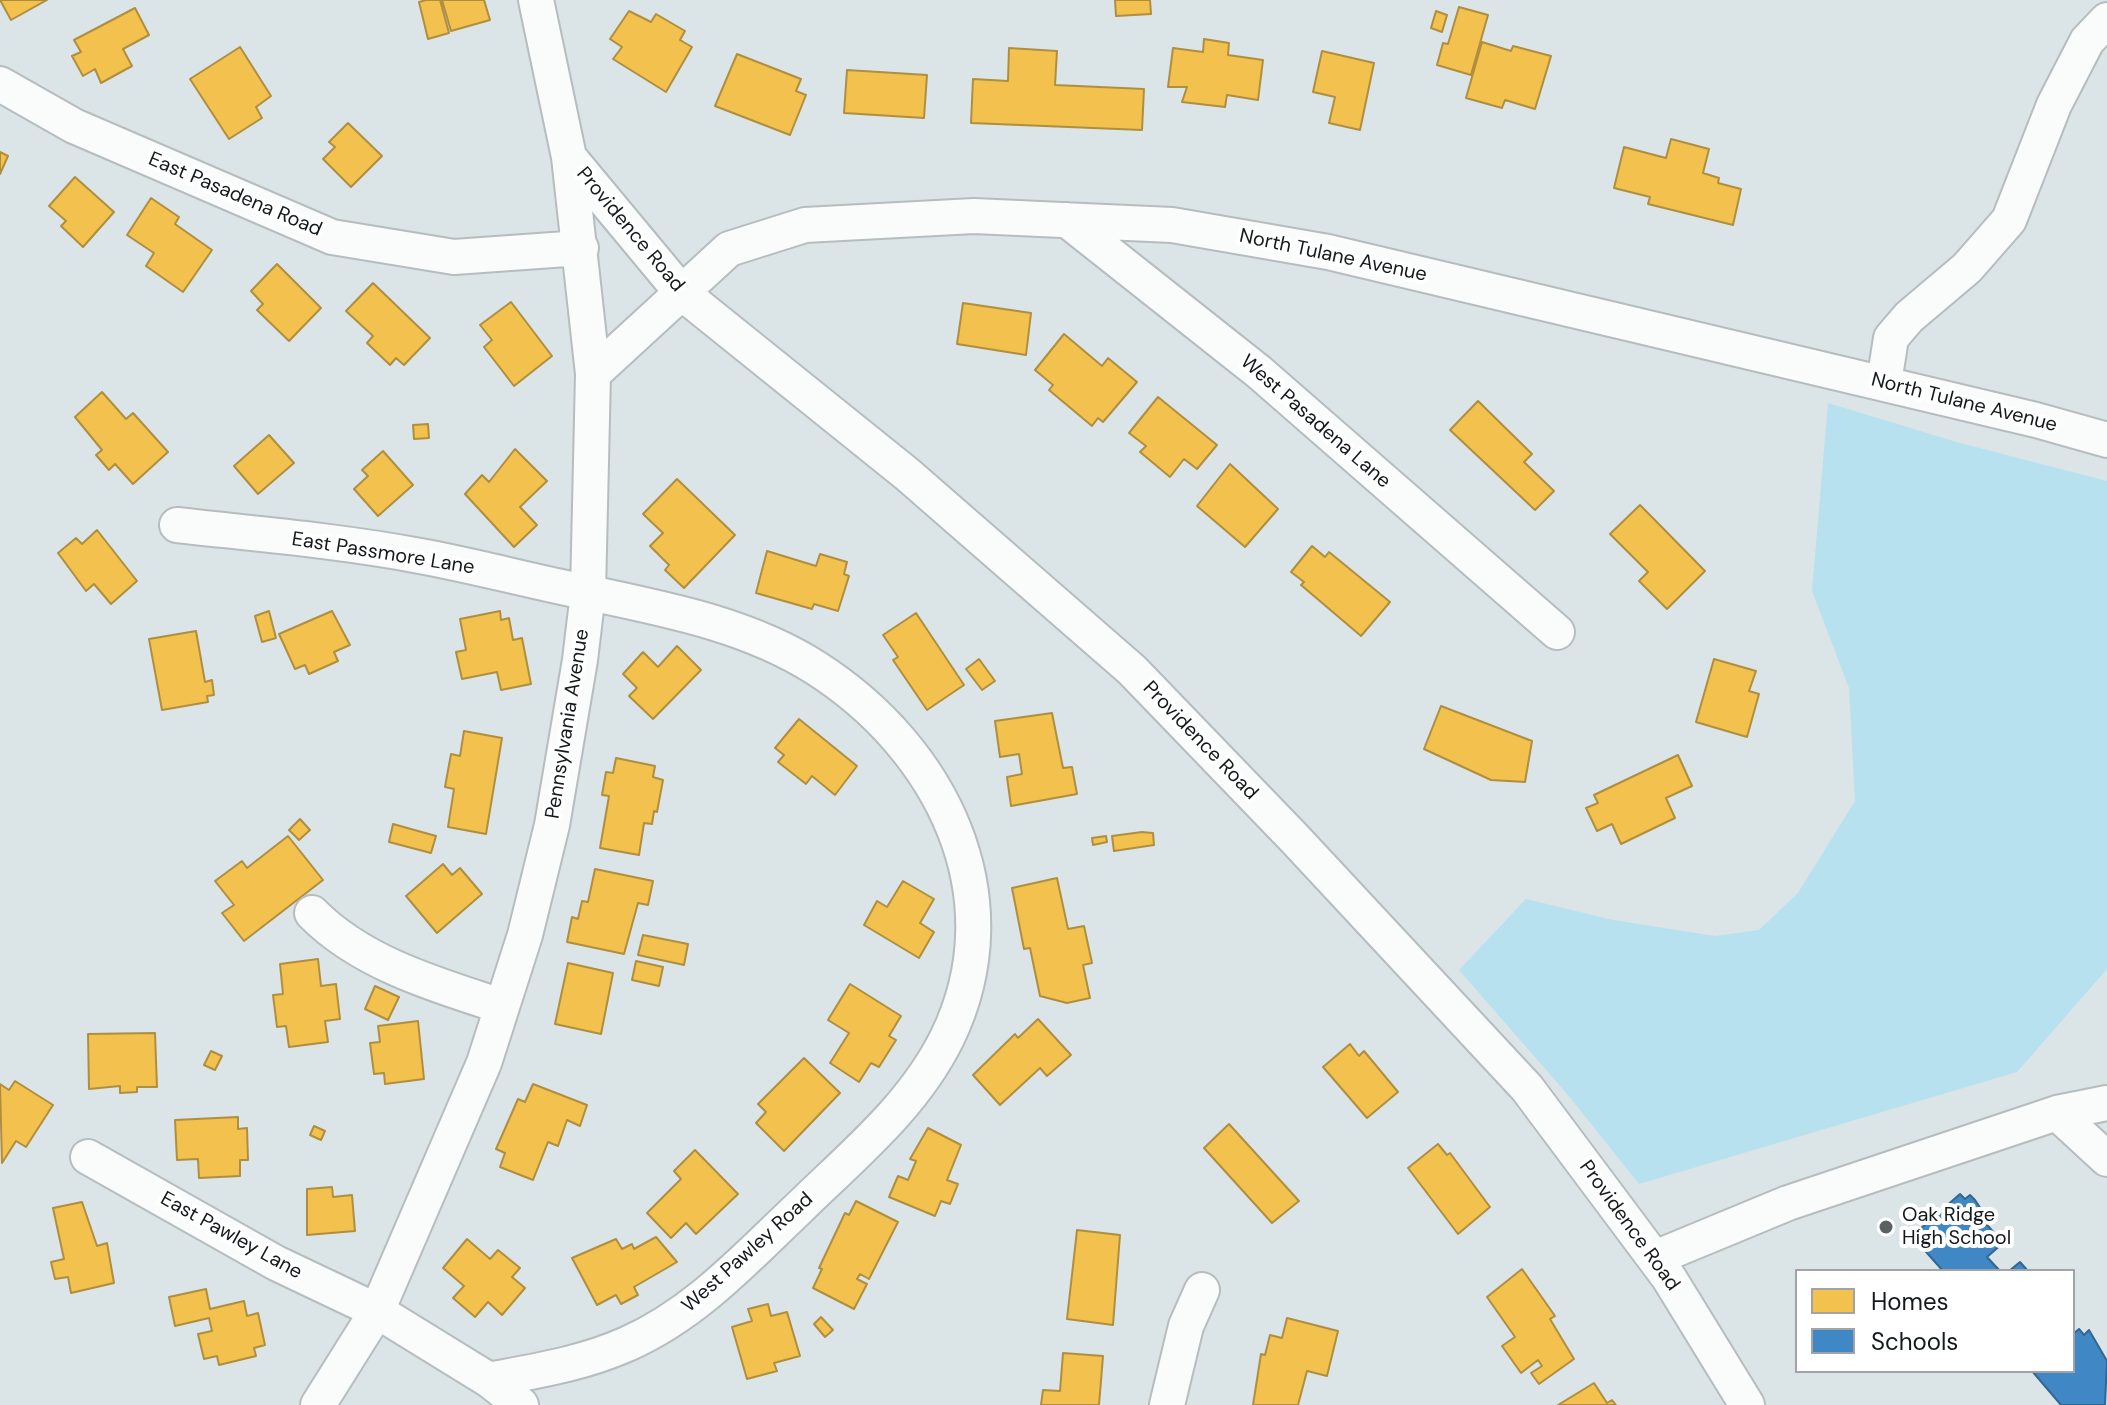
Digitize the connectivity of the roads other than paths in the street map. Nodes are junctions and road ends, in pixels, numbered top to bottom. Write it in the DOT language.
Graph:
graph roads {
  1 [pos="536,0"];
  2 [pos="2107,20"];
  3 [pos="0,84"];
  4 [pos="569,157"];
  5 [pos="1067,220"];
  6 [pos="581,248"];
  7 [pos="682,293"];
  8 [pos="593,374"];
  9 [pos="1884,383"];
  10 [pos="2107,440"];
  11 [pos="177,525"];
  12 [pos="588,593"];
  13 [pos="1557,632"];
  14 [pos="312,913"];
  15 [pos="501,1006"];
  16 [pos="947,1037"];
  17 [pos="2107,1103"];
  18 [pos="2057,1113"];
  19 [pos="88,1157"];
  20 [pos="2107,1159"];
  21 [pos="1655,1258"];
  22 [pos="1202,1290"];
  23 [pos="377,1311"];
  24 [pos="489,1380"];
  25 [pos="318,1405"];
  26 [pos="521,1405"];
  27 [pos="1167,1405"];
  28 [pos="1747,1405"];
  1 -- 4 [label="street, Pennsylvania Avenue"];
  2 -- 9 [label="street"];
  3 -- 6 [label="street, East Pasadena Road"];
  4 -- 6 [label="street, Pennsylvania Avenue"];
  4 -- 7 [label="street, Providence Road"];
  5 -- 7 [label="street, North Tulane Avenue"];
  5 -- 9 [label="street, North Tulane Avenue"];
  5 -- 13 [label="street, West Pasadena Lane"];
  6 -- 8 [label="street, Pennsylvania Avenue"];
  7 -- 8 [label="street, North Tulane Avenue"];
  7 -- 21 [label="street, Providence Road"];
  8 -- 12 [label="street, Pennsylvania Avenue"];
  9 -- 10 [label="street, North Tulane Avenue"];
  11 -- 12 [label="street, East Passmore Lane"];
  12 -- 15 [label="street, Pennsylvania Avenue"];
  12 -- 16 [label="street, East Passmore Lane"];
  14 -- 15 [label="street"];
  15 -- 23 [label="street, Pennsylvania Avenue"];
  16 -- 24 [label="street, West Pawley Road"];
  17 -- 18 [label="street"];
  18 -- 20 [label="street"];
  18 -- 21 [label="street"];
  19 -- 23 [label="street, East Pawley Lane"];
  21 -- 28 [label="street, Providence Road"];
  22 -- 27 [label="street"];
  23 -- 24 [label="street, East Pawley Lane"];
  23 -- 25 [label="street, Pennsylvania Avenue"];
  24 -- 26 [label="street, East Pawley Lane"];
}
